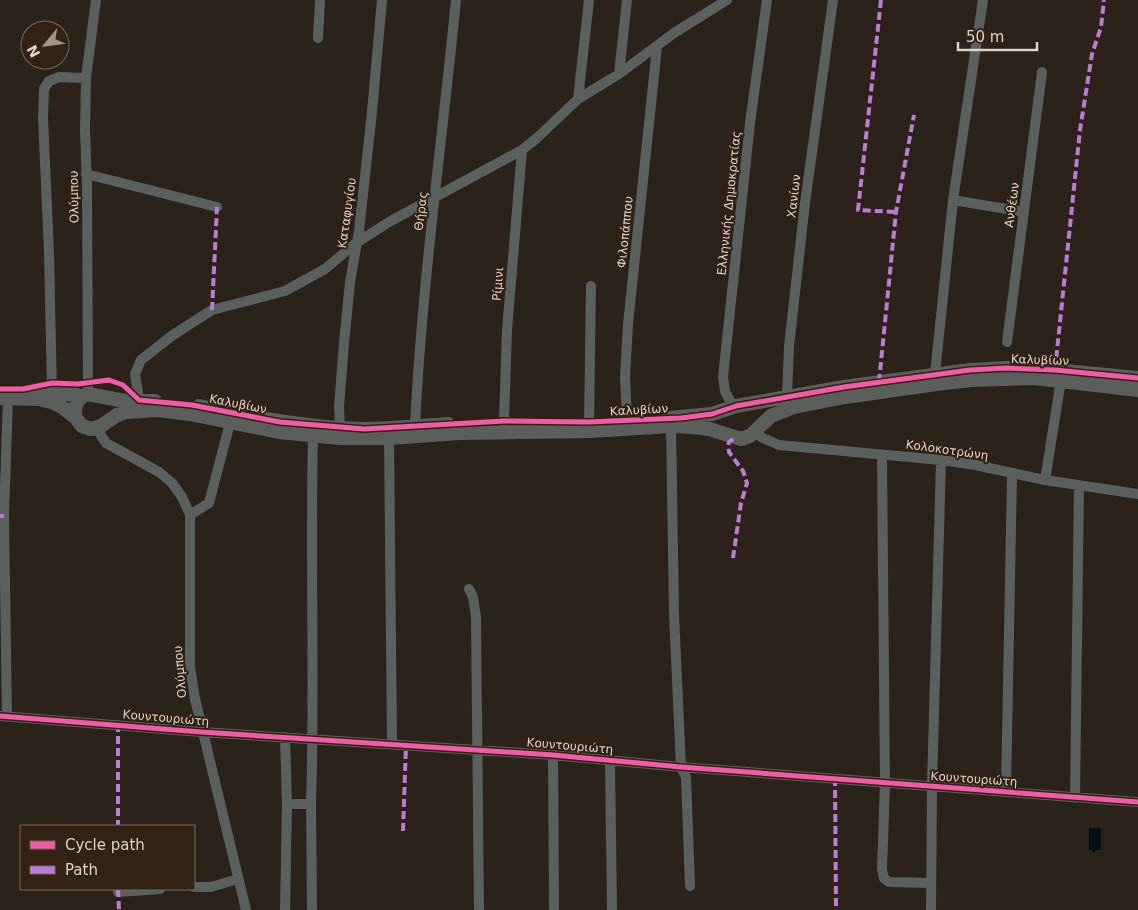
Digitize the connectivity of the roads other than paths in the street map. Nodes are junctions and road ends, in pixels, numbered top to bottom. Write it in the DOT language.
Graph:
graph roads {
  1 [pos="96,0"];
  2 [pos="320,0"];
  3 [pos="382,0"];
  4 [pos="456,0"];
  5 [pos="588,0"];
  6 [pos="627,0"];
  7 [pos="727,0"];
  8 [pos="767,0"];
  9 [pos="833,0"];
  10 [pos="983,0"];
  11 [pos="318,38"];
  12 [pos="657,47"];
  13 [pos="1042,72"];
  14 [pos="620,74"];
  15 [pos="86,78"];
  16 [pos="578,99"];
  17 [pos="522,150"];
  18 [pos="86,174"];
  19 [pos="436,195"];
  20 [pos="953,200"];
  21 [pos="217,207"];
  22 [pos="1024,212"];
  23 [pos="356,243"];
  24 [pos="591,286"];
  25 [pos="1007,342"];
  26 [pos="935,374"];
  27 [pos="1138,378"];
  28 [pos="1061,380"];
  29 [pos="1138,390"];
  30 [pos="52,392"];
  31 [pos="3,395"];
  32 [pos="89,395"];
  33 [pos="787,397"];
  34 [pos="139,400"];
  35 [pos="736,407"];
  36 [pos="76,418"];
  37 [pos="627,420"];
  38 [pos="504,422"];
  39 [pos="589,422"];
  40 [pos="230,423"];
  41 [pos="100,425"];
  42 [pos="415,426"];
  43 [pos="671,426"];
  44 [pos="340,428"];
  45 [pos="755,431"];
  46 [pos="313,436"];
  47 [pos="731,436"];
  48 [pos="389,438"];
  49 [pos="882,455"];
  50 [pos="941,460"];
  51 [pos="1012,473"];
  52 [pos="1046,480"];
  53 [pos="1079,485"];
  54 [pos="1138,494"];
  55 [pos="190,515"];
  56 [pos="469,589"];
  57 [pos="3,716"];
  58 [pos="202,732"];
  59 [pos="285,737"];
  60 [pos="313,738"];
  61 [pos="392,743"];
  62 [pos="477,749"];
  63 [pos="553,755"];
  64 [pos="610,760"];
  65 [pos="681,767"];
  66 [pos="885,783"];
  67 [pos="932,785"];
  68 [pos="1006,791"];
  69 [pos="1075,798"];
  70 [pos="1138,802"];
  71 [pos="287,804"];
  72 [pos="311,804"];
  73 [pos="238,879"];
  74 [pos="930,882"];
  75 [pos="690,886"];
  76 [pos="195,887"];
  77 [pos="146,890"];
  78 [pos="118,892"];
  79 [pos="246,910"];
  80 [pos="285,910"];
  81 [pos="312,910"];
  82 [pos="479,910"];
  83 [pos="554,910"];
  84 [pos="612,910"];
  85 [pos="930,910"];
  1 -- 15 [label="street, Ολύμπου"];
  2 -- 11 [label="street"];
  3 -- 23 [label="street, Καταφυγίου"];
  4 -- 19 [label="street, Θήρας"];
  5 -- 16 [label="street"];
  6 -- 14 [label="street"];
  7 -- 12 [label="street"];
  8 -- 35 [label="street, Ελληνικής Δημοκρατίας"];
  9 -- 33 [label="street, Χανίων"];
  10 -- 20 [label="street"];
  12 -- 14 [label="street"];
  12 -- 37 [label="street, Φιλοπάππου"];
  13 -- 22 [label="street, Ανθέων"];
  14 -- 16 [label="street"];
  15 -- 18 [label="street, Ολύμπου"];
  15 -- 30 [label="street"];
  16 -- 17 [label="street"];
  17 -- 19 [label="street"];
  17 -- 38 [label="street, Ρίμινι"];
  18 -- 21 [label="street"];
  18 -- 32 [label="street, Ολύμπου"];
  19 -- 23 [label="street"];
  19 -- 42 [label="street, Θήρας"];
  20 -- 22 [label="street"];
  20 -- 26 [label="street"];
  22 -- 25 [label="street, Ανθέων"];
  23 -- 34 [label="street"];
  23 -- 44 [label="street, Καταφυγίου"];
  24 -- 39 [label="street"];
  26 -- 27 [label="main road, Καλυβίων"];
  26 -- 33 [label="main road, Καλυβίων"];
  28 -- 29 [label="main road, Καλυβίων"];
  28 -- 45 [label="main road, Καλυβίων"];
  28 -- 52 [label="street"];
  30 -- 31 [label="main road, Καλυβίων"];
  30 -- 32 [label="main road, Καλυβίων"];
  31 -- 36 [label="main road"];
  31 -- 57 [label="street"];
  32 -- 34 [label="main road, Καλυβίων"];
  32 -- 36 [label="main road"];
  32 -- 41 [label="main road"];
  33 -- 35 [label="main road, Καλυβίων"];
  34 -- 44 [label="main road, Καλυβίων"];
  35 -- 37 [label="main road, Καλυβίων"];
  35 -- 45 [label="main road"];
  35 -- 47 [label="main road"];
  36 -- 41 [label="main road"];
  37 -- 39 [label="main road, Καλυβίων"];
  38 -- 39 [label="main road, Καλυβίων"];
  38 -- 42 [label="main road, Καλυβίων"];
  40 -- 41 [label="main road, Καλυβίων"];
  40 -- 46 [label="main road, Καλυβίων"];
  40 -- 55 [label="street"];
  41 -- 55 [label="street"];
  42 -- 44 [label="main road, Καλυβίων"];
  43 -- 47 [label="main road, Καλυβίων"];
  43 -- 48 [label="main road, Καλυβίων"];
  43 -- 65 [label="street"];
  45 -- 47 [label="main road, Καλυβίων"];
  45 -- 49 [label="street, Κολοκοτρώνη"];
  46 -- 48 [label="main road, Καλυβίων"];
  46 -- 60 [label="street"];
  48 -- 61 [label="street"];
  49 -- 50 [label="street, Κολοκοτρώνη"];
  49 -- 66 [label="street"];
  50 -- 51 [label="street, Κολοκοτρώνη"];
  50 -- 67 [label="street"];
  51 -- 52 [label="street, Κολοκοτρώνη"];
  51 -- 68 [label="street"];
  52 -- 53 [label="street, Κολοκοτρώνη"];
  53 -- 54 [label="street, Κολοκοτρώνη"];
  53 -- 69 [label="street"];
  55 -- 58 [label="street, Ολύμπου"];
  56 -- 62 [label="street"];
  57 -- 58 [label="street, Κουντουριώτη"];
  58 -- 59 [label="street, Κουντουριώτη"];
  58 -- 73 [label="street, Ολύμπου"];
  59 -- 60 [label="street, Κουντουριώτη"];
  59 -- 71 [label="street"];
  60 -- 61 [label="street, Κουντουριώτη"];
  60 -- 72 [label="street"];
  61 -- 62 [label="street, Κουντουριώτη"];
  62 -- 63 [label="street, Κουντουριώτη"];
  62 -- 82 [label="street"];
  63 -- 64 [label="street, Κουντουριώτη"];
  63 -- 83 [label="street"];
  64 -- 65 [label="street, Κουντουριώτη"];
  64 -- 84 [label="street"];
  65 -- 66 [label="street, Κουντουριώτη"];
  65 -- 75 [label="street"];
  66 -- 67 [label="street, Κουντουριώτη"];
  66 -- 74 [label="street"];
  67 -- 68 [label="street, Κουντουριώτη"];
  67 -- 74 [label="street"];
  68 -- 69 [label="street, Κουντουριώτη"];
  69 -- 70 [label="street, Κουντουριώτη"];
  71 -- 72 [label="street"];
  71 -- 80 [label="street"];
  72 -- 81 [label="street"];
  73 -- 76 [label="street"];
  73 -- 79 [label="street, Ολύμπου"];
  74 -- 85 [label="street"];
  77 -- 78 [label="street"];
}
